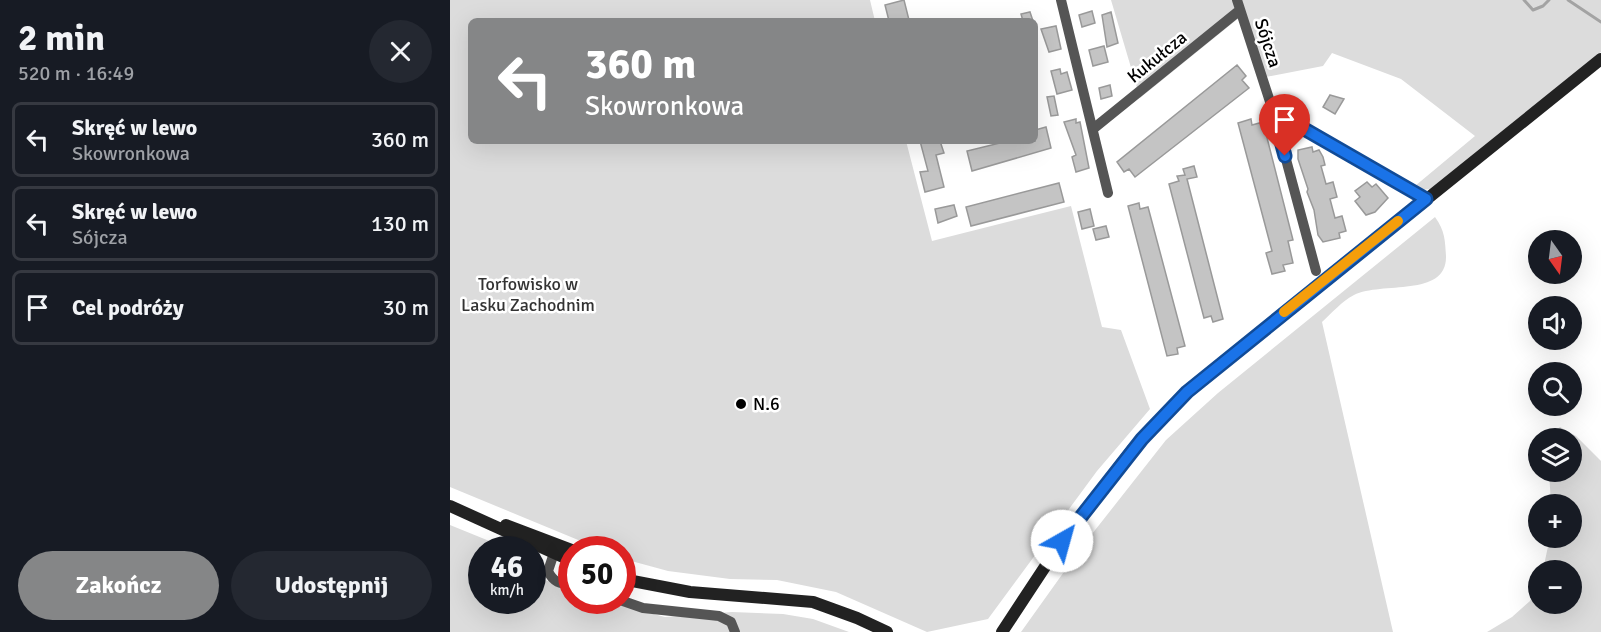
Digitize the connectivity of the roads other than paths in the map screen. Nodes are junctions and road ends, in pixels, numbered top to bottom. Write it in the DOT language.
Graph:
graph roads {
  1 [pos="1061,0"];
  2 [pos="1239,5"];
  3 [pos="1601,59"];
  4 [pos="1273,111"];
  5 [pos="1093,129"];
  6 [pos="1108,193"];
  7 [pos="1426,199"];
  8 [pos="1316,271"];
  9 [pos="450,506"];
  10 [pos="556,549"];
  11 [pos="636,575"];
  12 [pos="636,582"];
  13 [pos="558,583"];
  14 [pos="670,588"];
  15 [pos="636,606"];
  16 [pos="1012,612"];
  17 [pos="735,632"];
  18 [pos="887,632"];
  19 [pos="995,632"];
  20 [pos="1002,632"];
  1 -- 5 [label="street"];
  2 -- 4 [label="street, Sójcza"];
  2 -- 5 [label="street, Kukułcza"];
  3 -- 7 [label="main road"];
  4 -- 7 [label="street"];
  4 -- 8 [label="street, Sójcza"];
  5 -- 6 [label="street"];
  7 -- 16 [label="main road"];
  9 -- 10 [label="main road"];
  10 -- 13 [label="street"];
  11 -- 14 [label="main road"];
  12 -- 14 [label="main road"];
  14 -- 18 [label="main road"];
  15 -- 17 [label="street"];
  16 -- 19 [label="main road"];
  16 -- 20 [label="main road"];
}
